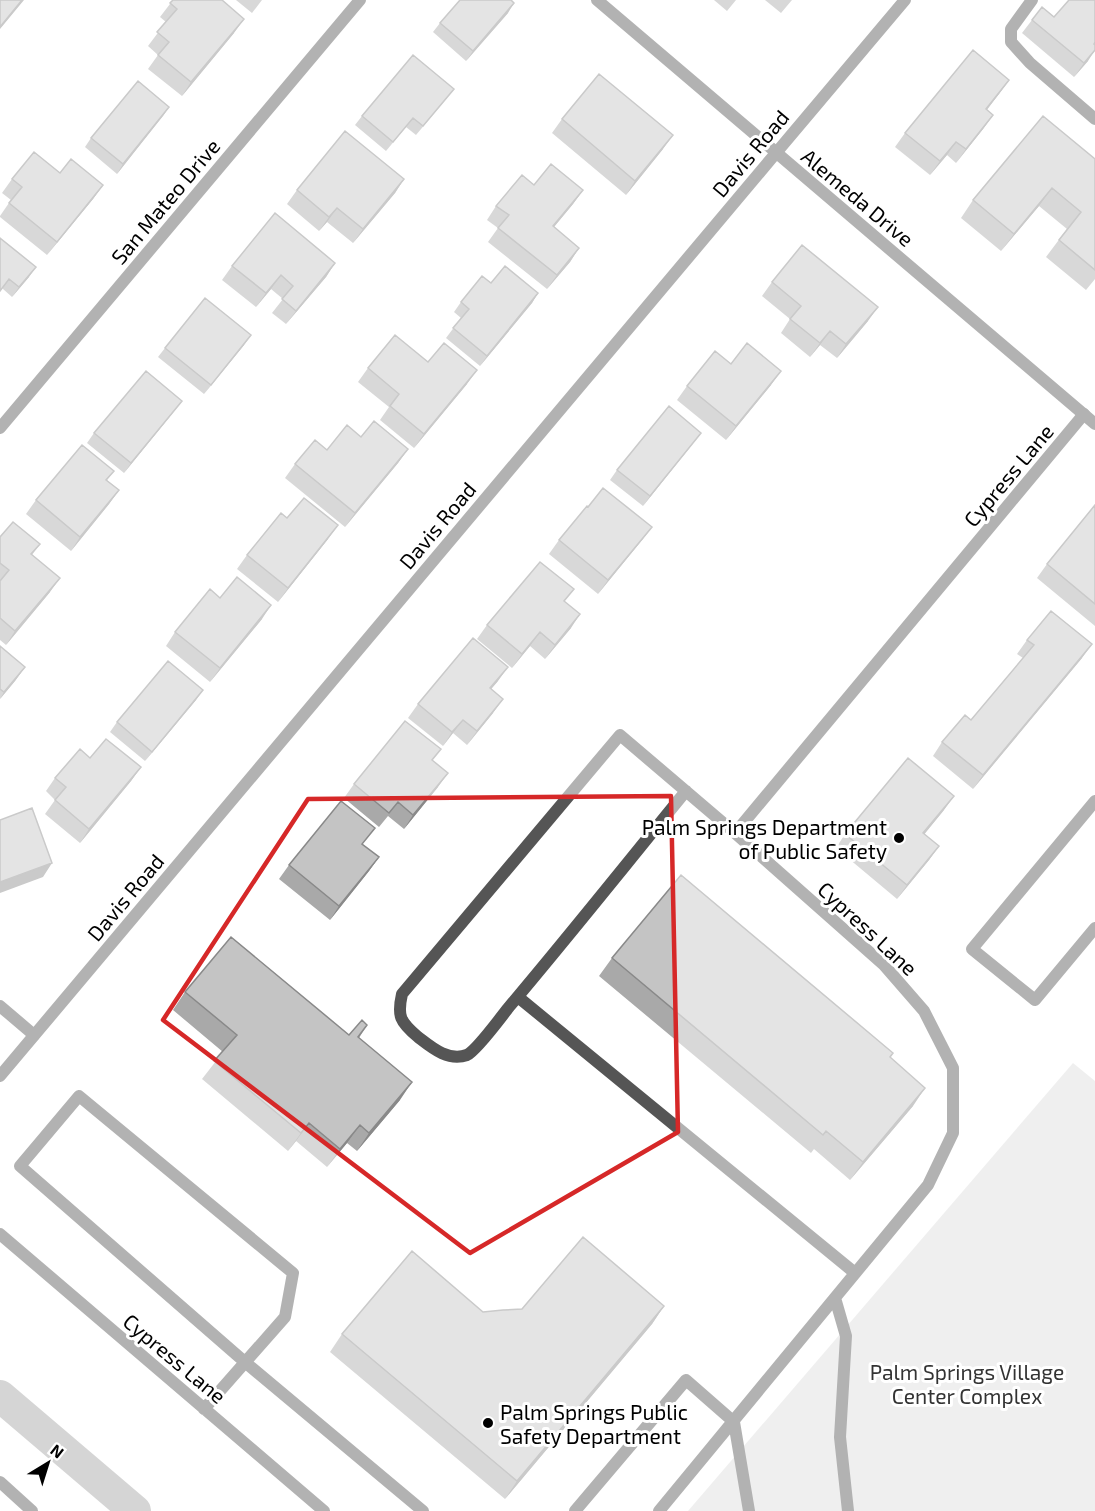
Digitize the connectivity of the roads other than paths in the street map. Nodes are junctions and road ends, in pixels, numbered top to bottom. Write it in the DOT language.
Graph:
graph roads {
  1 [pos="360,0"];
  2 [pos="597,0"];
  3 [pos="905,0"];
  4 [pos="1032,0"];
  5 [pos="1095,119"];
  6 [pos="776,153"];
  7 [pos="1084,414"];
  8 [pos="1095,424"];
  9 [pos="0,428"];
  10 [pos="686,791"];
  11 [pos="1095,801"];
  12 [pos="735,833"];
  13 [pos="1095,928"];
  14 [pos="518,997"];
  15 [pos="0,1006"];
  16 [pos="34,1035"];
  17 [pos="0,1076"];
  18 [pos="0,1234"];
  19 [pos="855,1273"];
  20 [pos="835,1298"];
  21 [pos="246,1363"];
  22 [pos="204,1409"];
  23 [pos="734,1422"];
  24 [pos="0,1482"];
  25 [pos="32,1511"];
  26 [pos="324,1511"];
  27 [pos="423,1511"];
  28 [pos="575,1511"];
  29 [pos="659,1511"];
  30 [pos="749,1511"];
  31 [pos="848,1511"];
  1 -- 9 [label="street, San Mateo Drive"];
  2 -- 6 [label="street, Alemeda Drive"];
  3 -- 6 [label="street, Davis Road"];
  4 -- 5 [label="street"];
  6 -- 7 [label="street, Alemeda Drive"];
  6 -- 16 [label="street, Davis Road"];
  7 -- 8 [label="street, Alemeda Drive"];
  7 -- 12 [label="street, Cypress Lane"];
  10 -- 12 [label="street"];
  10 -- 14 [label="street"];
  10 -- 14 [label="street"];
  11 -- 13 [label="street"];
  12 -- 19 [label="street, Cypress Lane"];
  14 -- 19 [label="street"];
  15 -- 16 [label="street"];
  16 -- 17 [label="street, Davis Road"];
  18 -- 22 [label="street, Cypress Lane"];
  19 -- 20 [label="street, Cypress Lane"];
  20 -- 23 [label="street, Cypress Lane"];
  20 -- 31 [label="street"];
  21 -- 21 [label="street"];
  21 -- 22 [label="street"];
  21 -- 27 [label="street"];
  22 -- 26 [label="street, Cypress Lane"];
  23 -- 28 [label="street"];
  23 -- 29 [label="street, Cypress Lane"];
  23 -- 30 [label="street"];
  24 -- 25 [label="street"];
}
